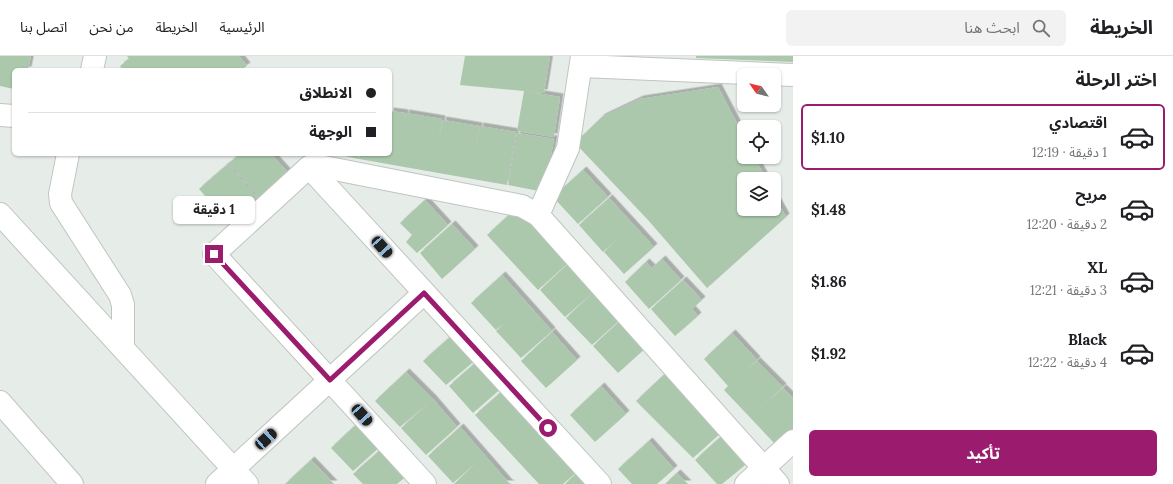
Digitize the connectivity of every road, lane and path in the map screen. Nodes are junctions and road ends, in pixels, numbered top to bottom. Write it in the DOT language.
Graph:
graph roads {
  1 [pos="95,56"];
  2 [pos="582,61"];
  3 [pos="92,68"];
  4 [pos="793,75"];
  5 [pos="0,115"];
  6 [pos="12,116"];
  7 [pos="68,156"];
  8 [pos="309,167"];
  9 [pos="0,214"];
  10 [pos="538,215"];
  11 [pos="424,293"];
  12 [pos="123,348"];
  13 [pos="330,380"];
  14 [pos="0,402"];
  15 [pos="793,441"];
  16 [pos="764,468"];
  17 [pos="241,476"];
  18 [pos="72,484"];
  19 [pos="218,484"];
  20 [pos="425,484"];
  21 [pos="600,484"];
  22 [pos="746,484"];
  23 [pos="778,484"];
  1 -- 3 [label="street"];
  2 -- 4 [label="street"];
  2 -- 10 [label="street"];
  5 -- 6 [label="street"];
  7 -- 12 [label="street"];
  8 -- 10 [label="street"];
  8 -- 11 [label="street"];
  8 -- 13 [label="street"];
  9 -- 12 [label="street"];
  10 -- 16 [label="street"];
  11 -- 13 [label="street"];
  11 -- 21 [label="street"];
  12 -- 17 [label="street"];
  13 -- 17 [label="street"];
  13 -- 20 [label="street"];
  14 -- 18 [label="street"];
  15 -- 16 [label="street"];
  16 -- 22 [label="street"];
  16 -- 23 [label="street"];
  17 -- 19 [label="street"];
}
